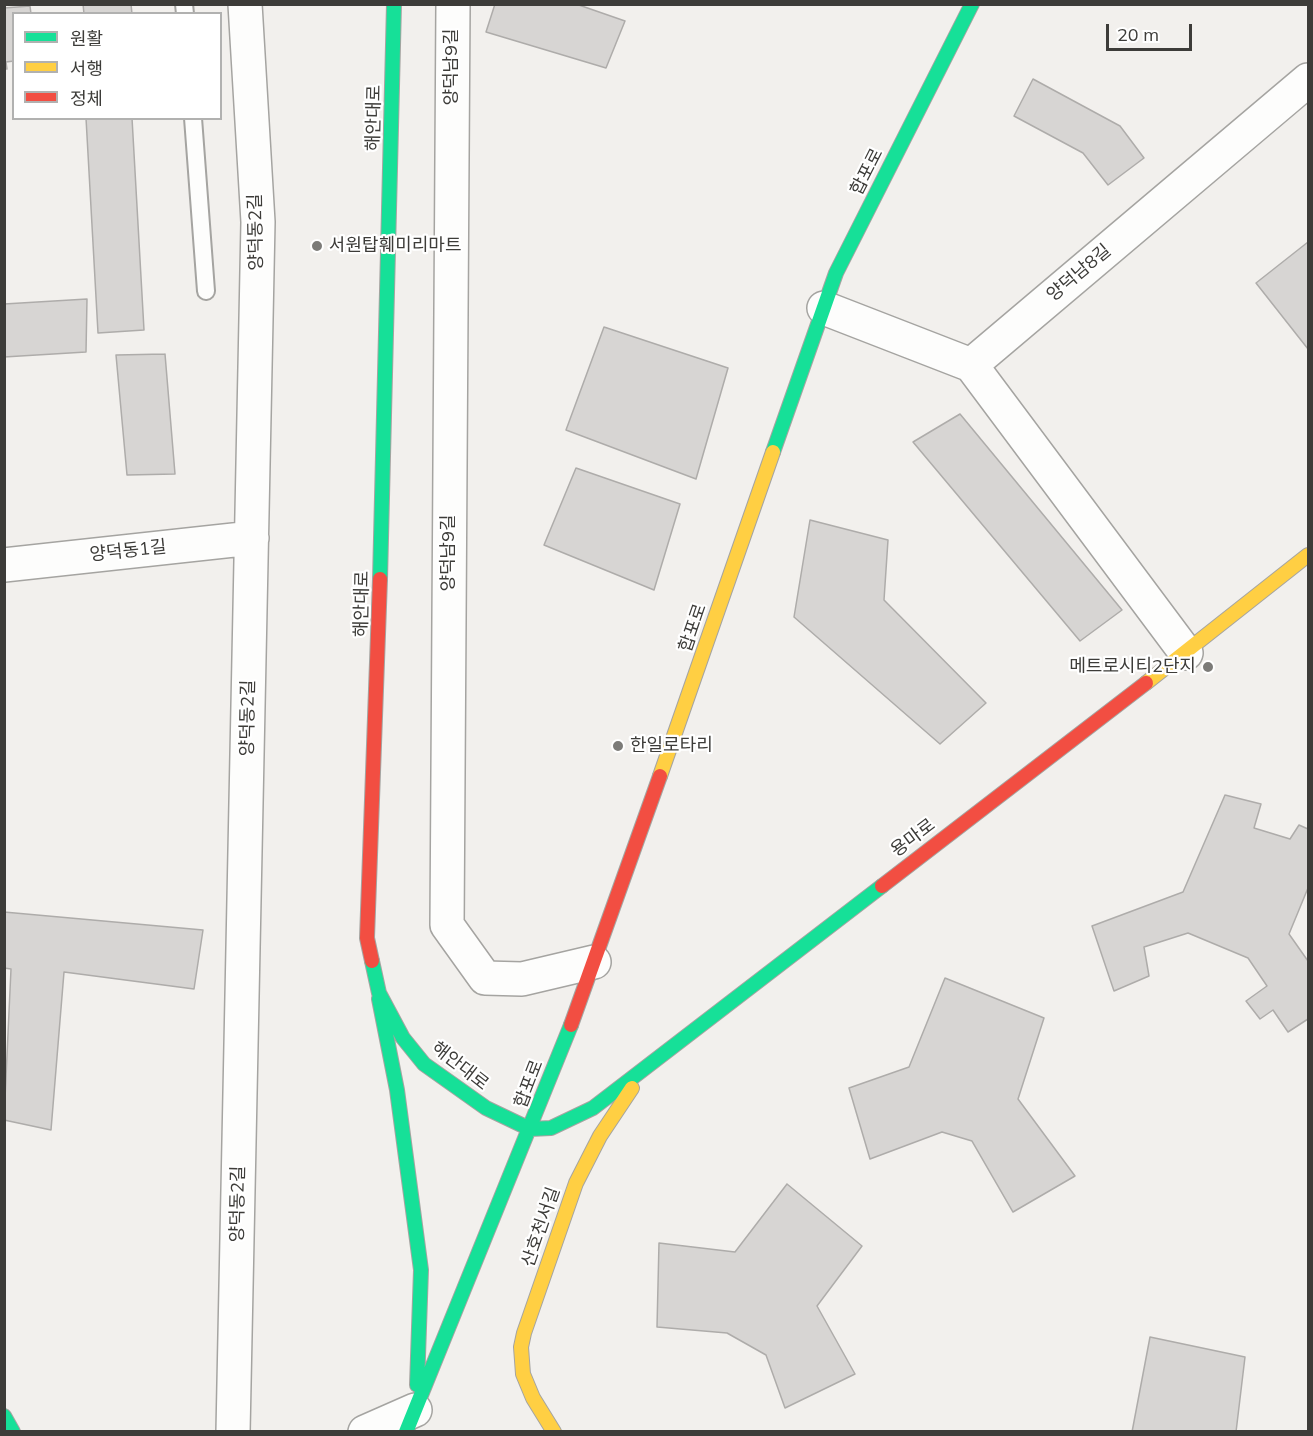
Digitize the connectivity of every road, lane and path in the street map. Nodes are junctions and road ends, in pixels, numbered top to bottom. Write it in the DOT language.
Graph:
graph roads {
  1 [pos="245,4"];
  2 [pos="394,4"];
  3 [pos="453,4"];
  4 [pos="972,4"];
  5 [pos="1308,80"];
  6 [pos="193,120"];
  7 [pos="206,291"];
  8 [pos="824,308"];
  9 [pos="971,364"];
  10 [pos="252,538"];
  11 [pos="1308,555"];
  12 [pos="4,565"];
  13 [pos="1186,653"];
  14 [pos="594,962"];
  15 [pos="375,976"];
  16 [pos="664,1050"];
  17 [pos="530,1129"];
  18 [pos="415,1411"];
  19 [pos="4,1416"];
  20 [pos="12,1431"];
  21 [pos="233,1431"];
  22 [pos="364,1431"];
  23 [pos="554,1431"];
  1 -- 10 [label="street, 양덕동2길"];
  2 -- 15 [label="main road, 해안대로"];
  3 -- 14 [label="street, 양덕남9길"];
  4 -- 8 [label="main road, 합포로"];
  5 -- 9 [label="street, 양덕남8길"];
  6 -- 7 [label="lane"];
  8 -- 9 [label="street"];
  8 -- 14 [label="main road, 합포로"];
  9 -- 13 [label="street"];
  10 -- 12 [label="street, 양덕동1길"];
  10 -- 21 [label="street, 양덕동2길"];
  11 -- 13 [label="main road, 용마로"];
  13 -- 16 [label="main road, 용마로"];
  14 -- 17 [label="main road, 합포로"];
  15 -- 17 [label="main road, 해안대로"];
  15 -- 18 [label="main road"];
  16 -- 17 [label="main road, 용마로"];
  16 -- 23 [label="main road, 산호천서길"];
  17 -- 18 [label="main road, 합포로"];
  18 -- 22 [label="street"];
  19 -- 20 [label="main road"];
}
